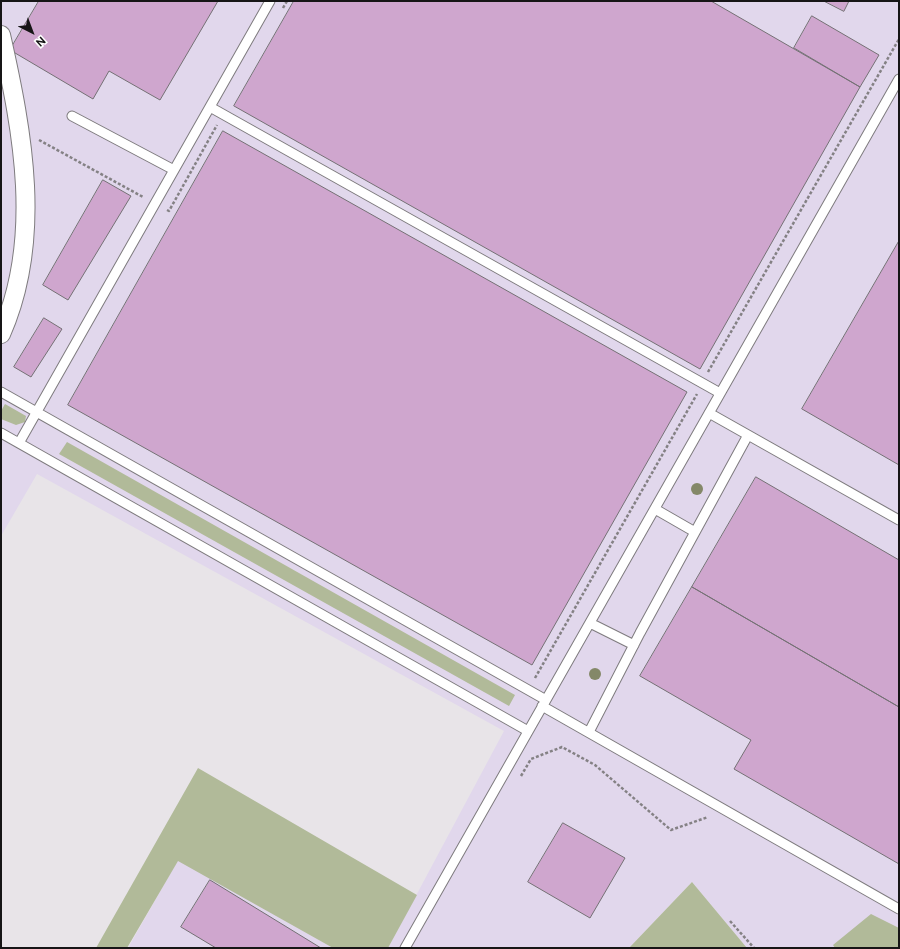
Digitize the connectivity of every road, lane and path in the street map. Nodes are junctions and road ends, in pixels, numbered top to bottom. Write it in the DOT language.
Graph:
graph roads {
  1 [pos="270,1"];
  2 [pos="1,36"];
  3 [pos="899,79"];
  4 [pos="210,107"];
  5 [pos="72,116"];
  6 [pos="20,131"];
  7 [pos="174,170"];
  8 [pos="155,203"];
  9 [pos="169,211"];
  10 [pos="1,334"];
  11 [pos="1,392"];
  12 [pos="720,393"];
  13 [pos="36,412"];
  14 [pos="709,413"];
  15 [pos="1,433"];
  16 [pos="748,435"];
  17 [pos="19,443"];
  18 [pos="655,509"];
  19 [pos="899,520"];
  20 [pos="695,532"];
  21 [pos="590,623"];
  22 [pos="634,645"];
  23 [pos="544,703"];
  24 [pos="528,731"];
  25 [pos="589,732"];
  26 [pos="899,909"];
  27 [pos="730,921"];
  28 [pos="405,948"];
  29 [pos="754,948"];
  1 -- 4 [label="lane"];
  2 -- 6 [label="street"];
  3 -- 12 [label="lane"];
  4 -- 7 [label="lane"];
  4 -- 12 [label="lane"];
  5 -- 7 [label="lane"];
  6 -- 8 [label="path"];
  6 -- 10 [label="street"];
  7 -- 8 [label="lane"];
  8 -- 9 [label="path"];
  8 -- 13 [label="lane"];
  11 -- 13 [label="lane"];
  12 -- 14 [label="lane"];
  13 -- 17 [label="lane"];
  13 -- 23 [label="lane"];
  14 -- 16 [label="lane"];
  14 -- 18 [label="lane"];
  15 -- 17 [label="lane"];
  16 -- 19 [label="lane"];
  16 -- 20 [label="lane"];
  17 -- 24 [label="lane"];
  18 -- 20 [label="lane"];
  18 -- 21 [label="lane"];
  20 -- 22 [label="lane"];
  21 -- 22 [label="lane"];
  21 -- 23 [label="lane"];
  22 -- 25 [label="lane"];
  23 -- 24 [label="lane"];
  23 -- 25 [label="lane"];
  24 -- 28 [label="lane"];
  25 -- 26 [label="lane"];
  27 -- 29 [label="path"];
}
